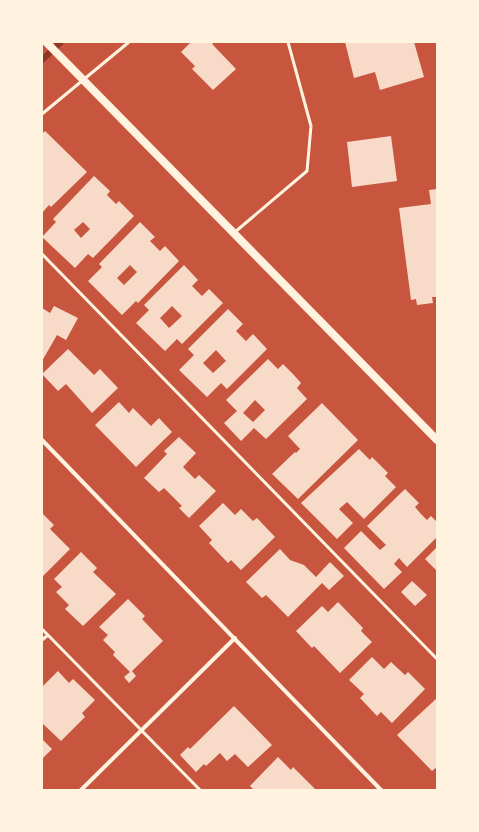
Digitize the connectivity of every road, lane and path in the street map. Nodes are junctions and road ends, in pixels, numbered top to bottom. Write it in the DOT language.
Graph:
graph roads {
  1 [pos="46,42"];
  2 [pos="129,42"];
  3 [pos="288,42"];
  4 [pos="82,80"];
  5 [pos="42,114"];
  6 [pos="234,234"];
  7 [pos="42,254"];
  8 [pos="42,440"];
  9 [pos="437,440"];
  10 [pos="42,629"];
  11 [pos="48,635"];
  12 [pos="235,638"];
  13 [pos="42,640"];
  14 [pos="437,659"];
  15 [pos="142,730"];
  16 [pos="82,790"];
  17 [pos="200,790"];
  18 [pos="381,790"];
  1 -- 4 [label="main road"];
  2 -- 4 [label="lane"];
  3 -- 6 [label="lane"];
  4 -- 5 [label="lane"];
  4 -- 6 [label="main road"];
  6 -- 9 [label="main road"];
  7 -- 14 [label="lane"];
  8 -- 12 [label="street"];
  10 -- 11 [label="lane"];
  11 -- 13 [label="lane"];
  11 -- 15 [label="lane"];
  12 -- 15 [label="street"];
  12 -- 18 [label="street"];
  15 -- 16 [label="street"];
  15 -- 17 [label="lane"];
}
